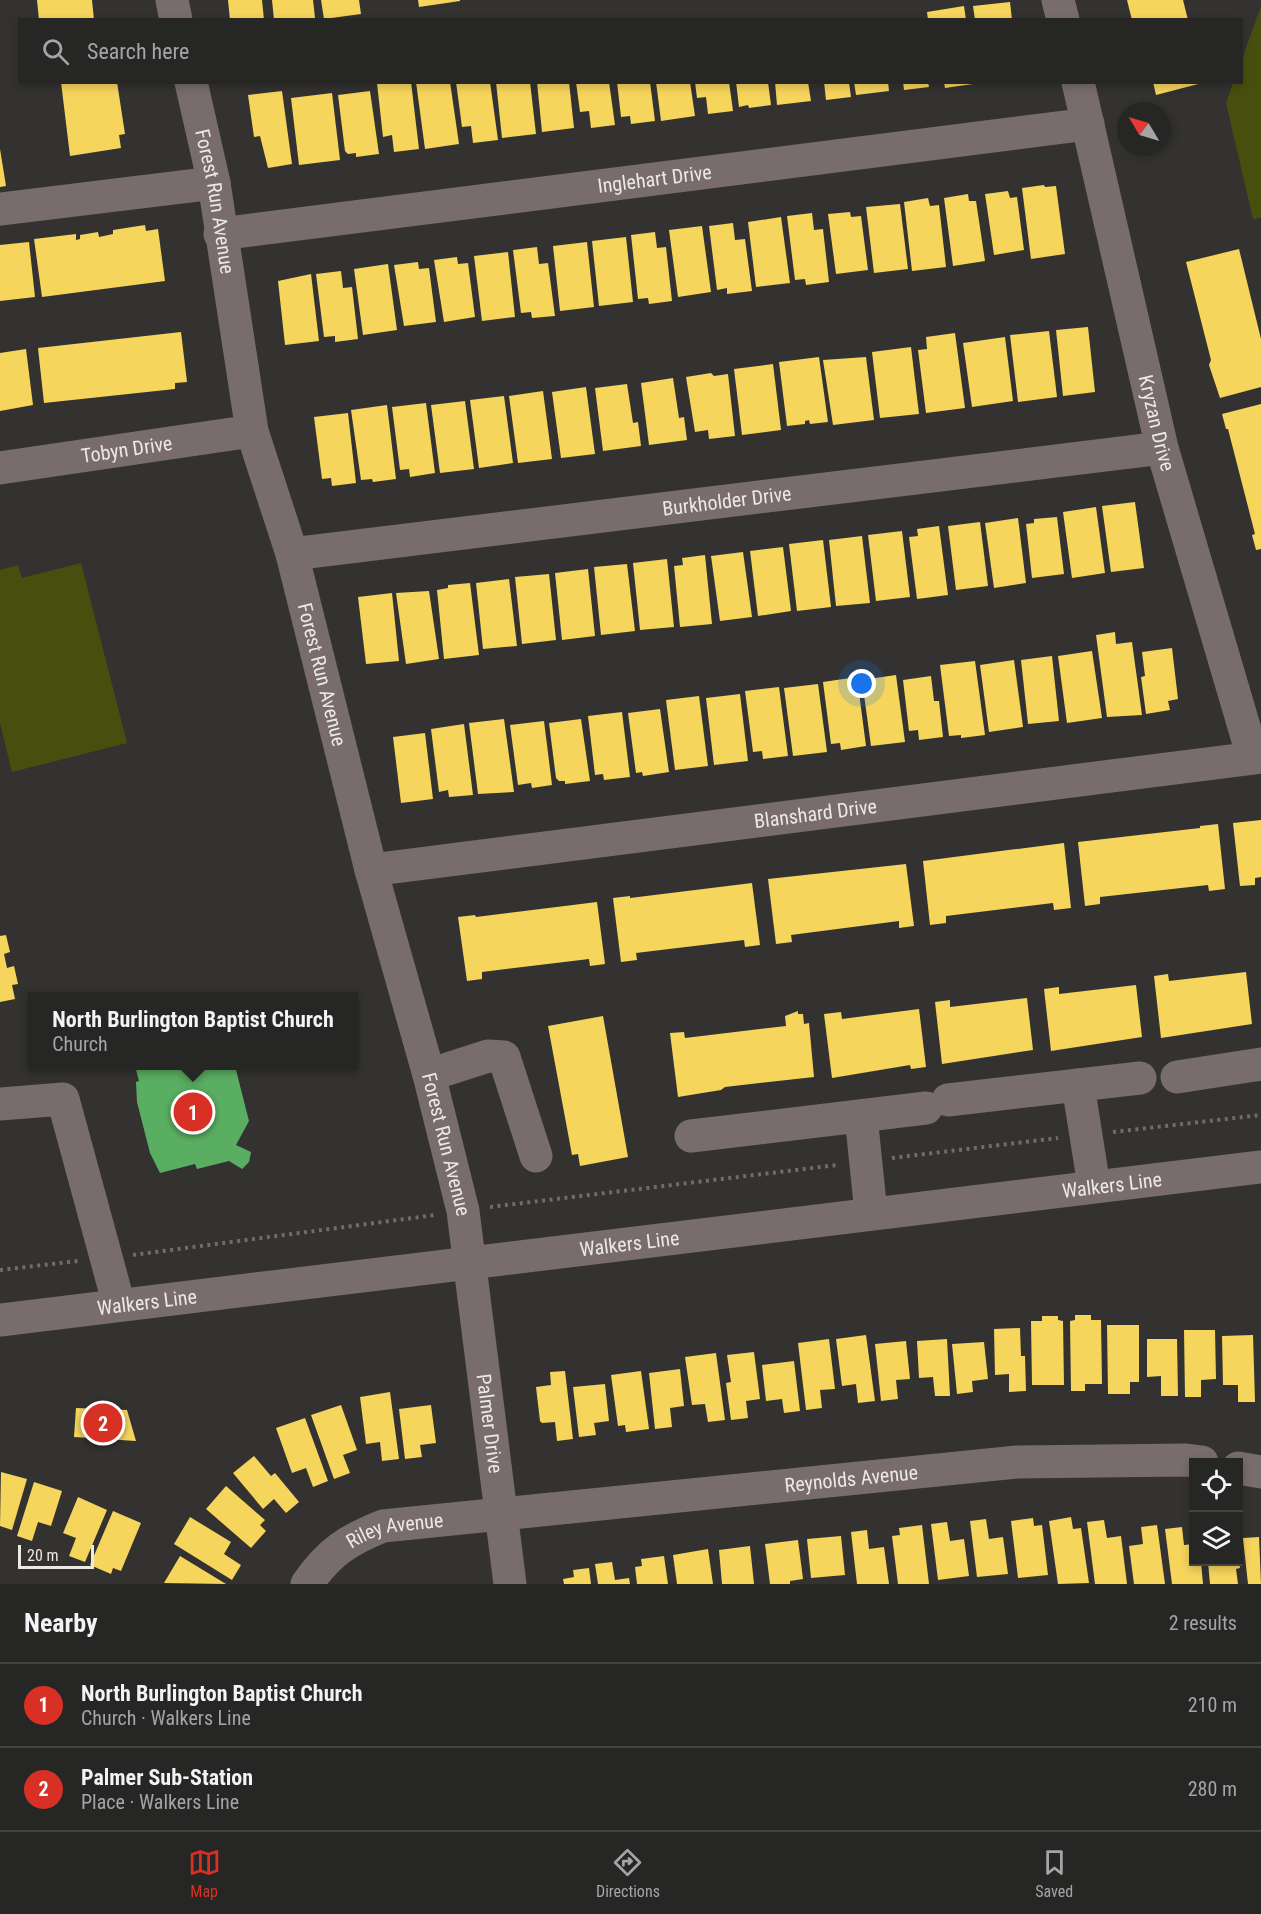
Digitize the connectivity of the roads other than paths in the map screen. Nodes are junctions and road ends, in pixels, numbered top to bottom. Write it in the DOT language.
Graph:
graph roads {
  1 [pos="172,0"];
  2 [pos="1058,0"];
  3 [pos="176,18"];
  4 [pos="1062,18"];
  5 [pos="191,84"];
  6 [pos="1078,84"];
  7 [pos="1088,124"];
  8 [pos="214,183"];
  9 [pos="0,208"];
  10 [pos="220,234"];
  11 [pos="252,431"];
  12 [pos="1162,448"];
  13 [pos="0,468"];
  14 [pos="292,554"];
  15 [pos="1257,757"];
  16 [pos="371,870"];
  17 [pos="1261,1067"];
  18 [pos="429,1075"];
  19 [pos="1177,1077"];
  20 [pos="1140,1078"];
  21 [pos="1078,1085"];
  22 [pos="0,1104"];
  23 [pos="861,1116"];
  24 [pos="691,1136"];
  25 [pos="536,1156"];
  26 [pos="1261,1167"];
  27 [pos="1094,1186"];
  28 [pos="872,1213"];
  29 [pos="471,1263"];
  30 [pos="119,1305"];
  31 [pos="0,1320"];
  32 [pos="1189,1460"];
  33 [pos="1243,1469"];
  34 [pos="1261,1472"];
  35 [pos="501,1512"];
  36 [pos="307,1584"];
  37 [pos="510,1584"];
  1 -- 3 [label="street"];
  2 -- 4 [label="street"];
  5 -- 8 [label="street, Forest Run Avenue"];
  6 -- 7 [label="street, Kryzan Drive"];
  7 -- 10 [label="street, Inglehart Drive"];
  7 -- 12 [label="street, Kryzan Drive"];
  8 -- 9 [label="street"];
  8 -- 10 [label="street, Forest Run Avenue"];
  10 -- 11 [label="street, Forest Run Avenue"];
  11 -- 13 [label="street, Tobyn Drive"];
  11 -- 14 [label="street, Forest Run Avenue"];
  12 -- 14 [label="street, Burkholder Drive"];
  12 -- 15 [label="street, Kryzan Drive"];
  14 -- 16 [label="street, Forest Run Avenue"];
  15 -- 16 [label="street, Blanshard Drive"];
  16 -- 18 [label="street, Forest Run Avenue"];
  17 -- 19 [label="street"];
  18 -- 25 [label="street"];
  18 -- 29 [label="street, Forest Run Avenue"];
  20 -- 21 [label="street"];
  21 -- 23 [label="street"];
  21 -- 27 [label="street"];
  22 -- 30 [label="street"];
  23 -- 24 [label="street"];
  23 -- 28 [label="street"];
  26 -- 27 [label="main road, Walkers Line"];
  27 -- 28 [label="main road, Walkers Line"];
  28 -- 29 [label="main road, Walkers Line"];
  29 -- 30 [label="main road, Walkers Line"];
  29 -- 35 [label="street, Palmer Drive"];
  30 -- 31 [label="main road, Walkers Line"];
  32 -- 35 [label="street, Reynolds Avenue"];
  33 -- 34 [label="street"];
  35 -- 36 [label="street, Riley Avenue"];
  35 -- 37 [label="street, Palmer Drive"];
}
